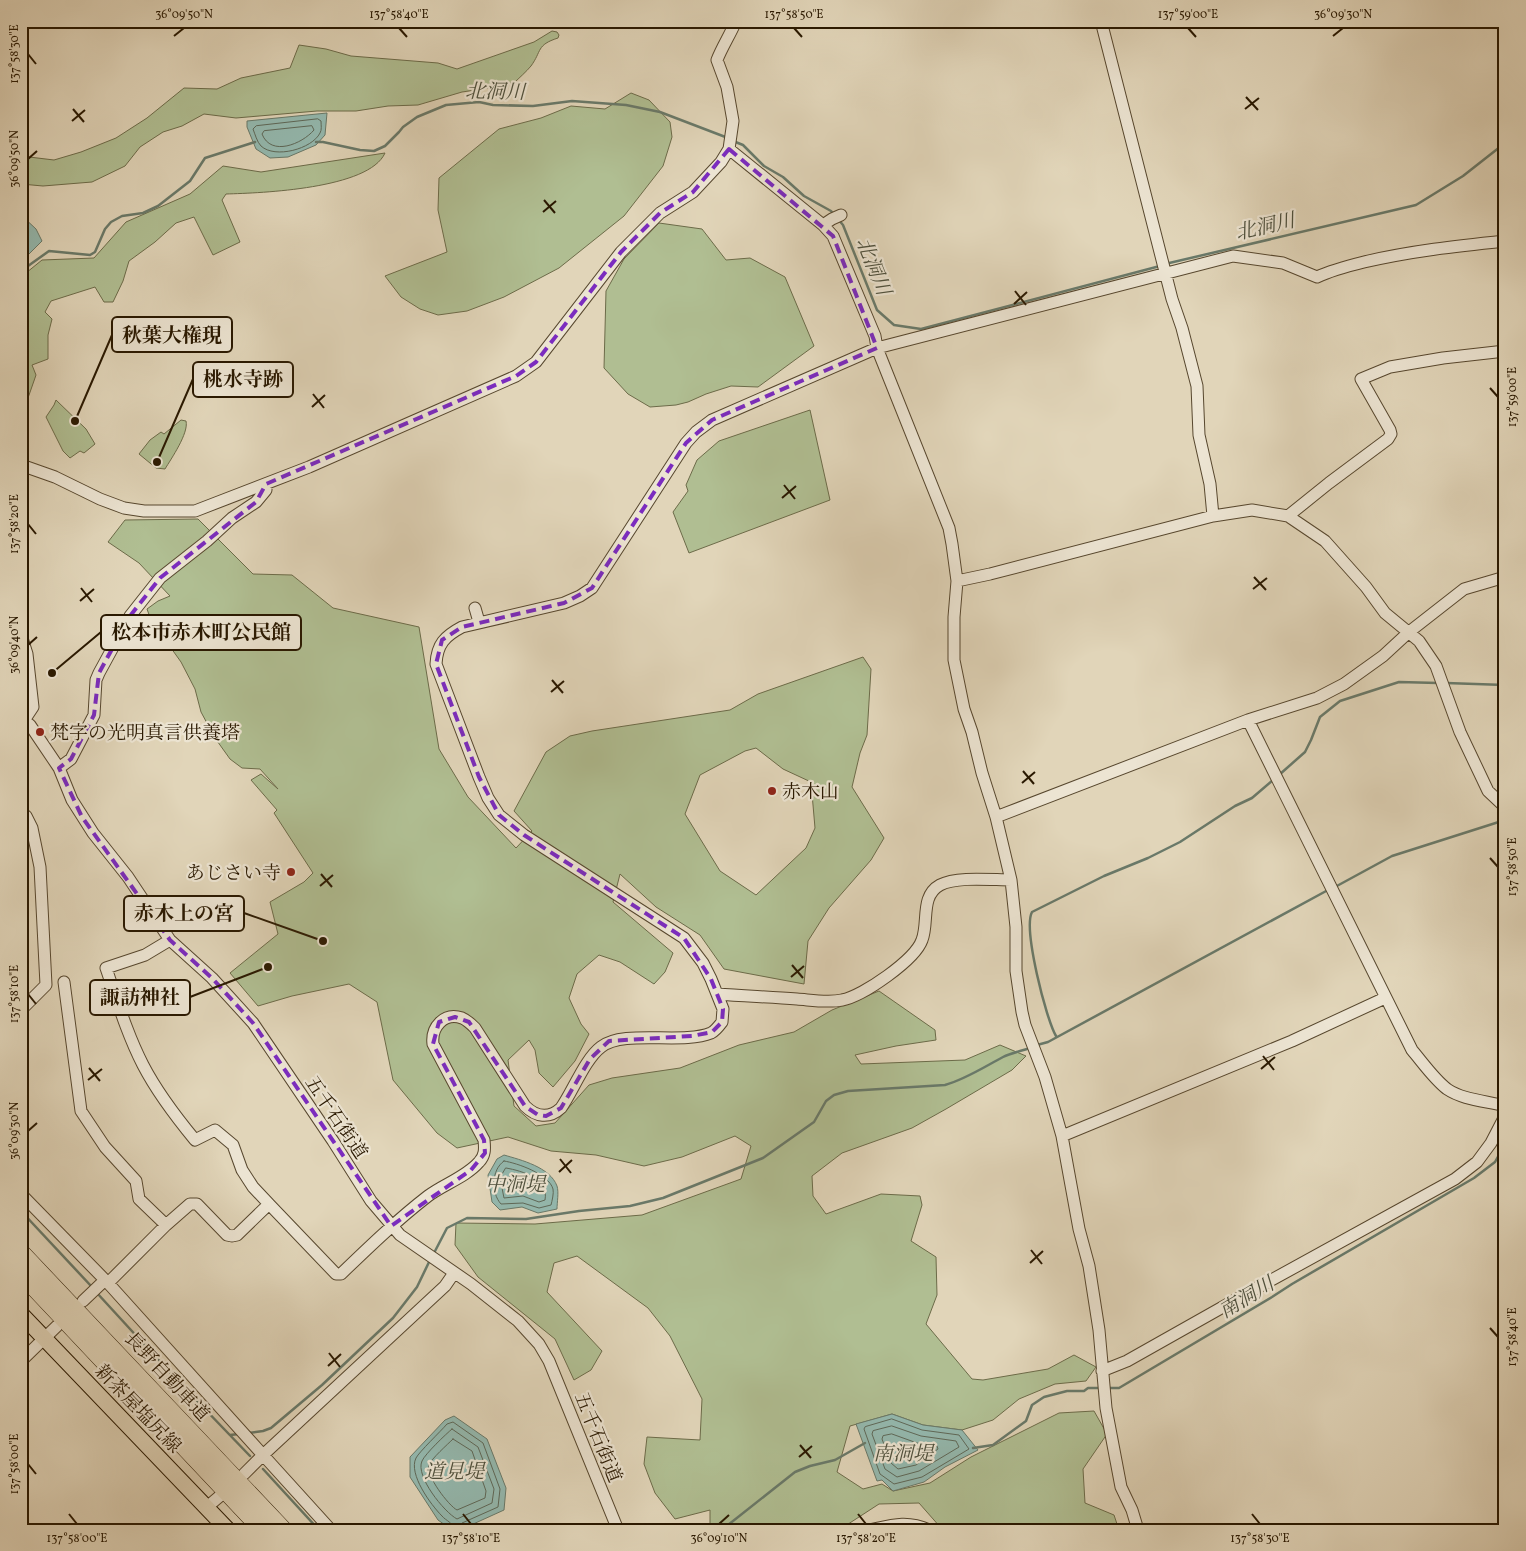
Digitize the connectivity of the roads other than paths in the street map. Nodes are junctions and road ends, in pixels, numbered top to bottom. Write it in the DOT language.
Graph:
graph roads {
  1 [pos="736,21"];
  2 [pos="1101,21"];
  3 [pos="729,149"];
  4 [pos="1505,241"];
  5 [pos="1165,273"];
  6 [pos="877,348"];
  7 [pos="1505,351"];
  8 [pos="21,466"];
  9 [pos="266,484"];
  10 [pos="1213,516"];
  11 [pos="1288,516"];
  12 [pos="1505,577"];
  13 [pos="957,581"];
  14 [pos="475,608"];
  15 [pos="479,622"];
  16 [pos="1409,632"];
  17 [pos="21,635"];
  18 [pos="23,718"];
  19 [pos="1248,720"];
  20 [pos="59,768"];
  21 [pos="1505,807"];
  22 [pos="21,812"];
  23 [pos="996,817"];
  24 [pos="1012,880"];
  25 [pos="170,940"];
  26 [pos="64,982"];
  27 [pos="718,994"];
  28 [pos="1385,998"];
  29 [pos="21,1010"];
  30 [pos="1505,1106"];
  31 [pos="1505,1116"];
  32 [pos="1062,1136"];
  33 [pos="21,1194"];
  34 [pos="269,1204"];
  35 [pos="166,1225"];
  36 [pos="391,1226"];
  37 [pos="21,1253"];
  38 [pos="454,1272"];
  39 [pos="21,1273"];
  40 [pos="97,1289"];
  41 [pos="21,1314"];
  42 [pos="57,1326"];
  43 [pos="45,1339"];
  44 [pos="21,1361"];
  45 [pos="1102,1371"];
  46 [pos="263,1455"];
  47 [pos="244,1474"];
  48 [pos="220,1496"];
  49 [pos="207,1507"];
  50 [pos="228,1530"];
  51 [pos="263,1530"];
  52 [pos="283,1530"];
  53 [pos="331,1530"];
  54 [pos="618,1530"];
  55 [pos="870,1530"];
  56 [pos="929,1530"];
  57 [pos="1138,1530"];
  1 -- 3 [label="street"];
  2 -- 5 [label="street"];
  3 -- 6 [label="street"];
  3 -- 9 [label="street"];
  4 -- 5 [label="street"];
  5 -- 6 [label="street"];
  5 -- 10 [label="street"];
  6 -- 13 [label="street"];
  6 -- 15 [label="street"];
  7 -- 11 [label="street"];
  8 -- 9 [label="street"];
  9 -- 20 [label="street"];
  10 -- 11 [label="street"];
  10 -- 13 [label="street"];
  11 -- 16 [label="street"];
  12 -- 16 [label="street"];
  13 -- 23 [label="street"];
  14 -- 15 [label="street"];
  15 -- 27 [label="street"];
  16 -- 19 [label="street"];
  16 -- 21 [label="street"];
  17 -- 18 [label="street"];
  18 -- 20 [label="street, 五千石街道"];
  19 -- 23 [label="street"];
  19 -- 28 [label="street"];
  20 -- 25 [label="street, 五千石街道"];
  22 -- 29 [label="street"];
  23 -- 24 [label="street"];
  24 -- 27 [label="street"];
  24 -- 32 [label="street"];
  25 -- 34 [label="street"];
  25 -- 36 [label="street, 五千石街道"];
  26 -- 35 [label="street"];
  27 -- 36 [label="street"];
  28 -- 30 [label="street"];
  28 -- 32 [label="street"];
  31 -- 45 [label="street"];
  32 -- 45 [label="street"];
  33 -- 40 [label="street"];
  34 -- 35 [label="street"];
  34 -- 36 [label="street"];
  35 -- 40 [label="street"];
  36 -- 38 [label="street, 五千石街道"];
  37 -- 52 [label="highway, 長野自動車道"];
  38 -- 46 [label="street"];
  38 -- 54 [label="street, 五千石街道"];
  39 -- 51 [label="highway, 長野自動車道"];
  40 -- 46 [label="street"];
  41 -- 43 [label="main road, 新茶屋塩尻線"];
  42 -- 43 [label="street"];
  43 -- 44 [label="street"];
  43 -- 49 [label="main road, 新茶屋塩尻線"];
  45 -- 57 [label="street"];
  46 -- 47 [label="street"];
  46 -- 53 [label="street"];
  48 -- 49 [label="street"];
  49 -- 50 [label="main road, 新茶屋塩尻線"];
  55 -- 56 [label="street"];
}
